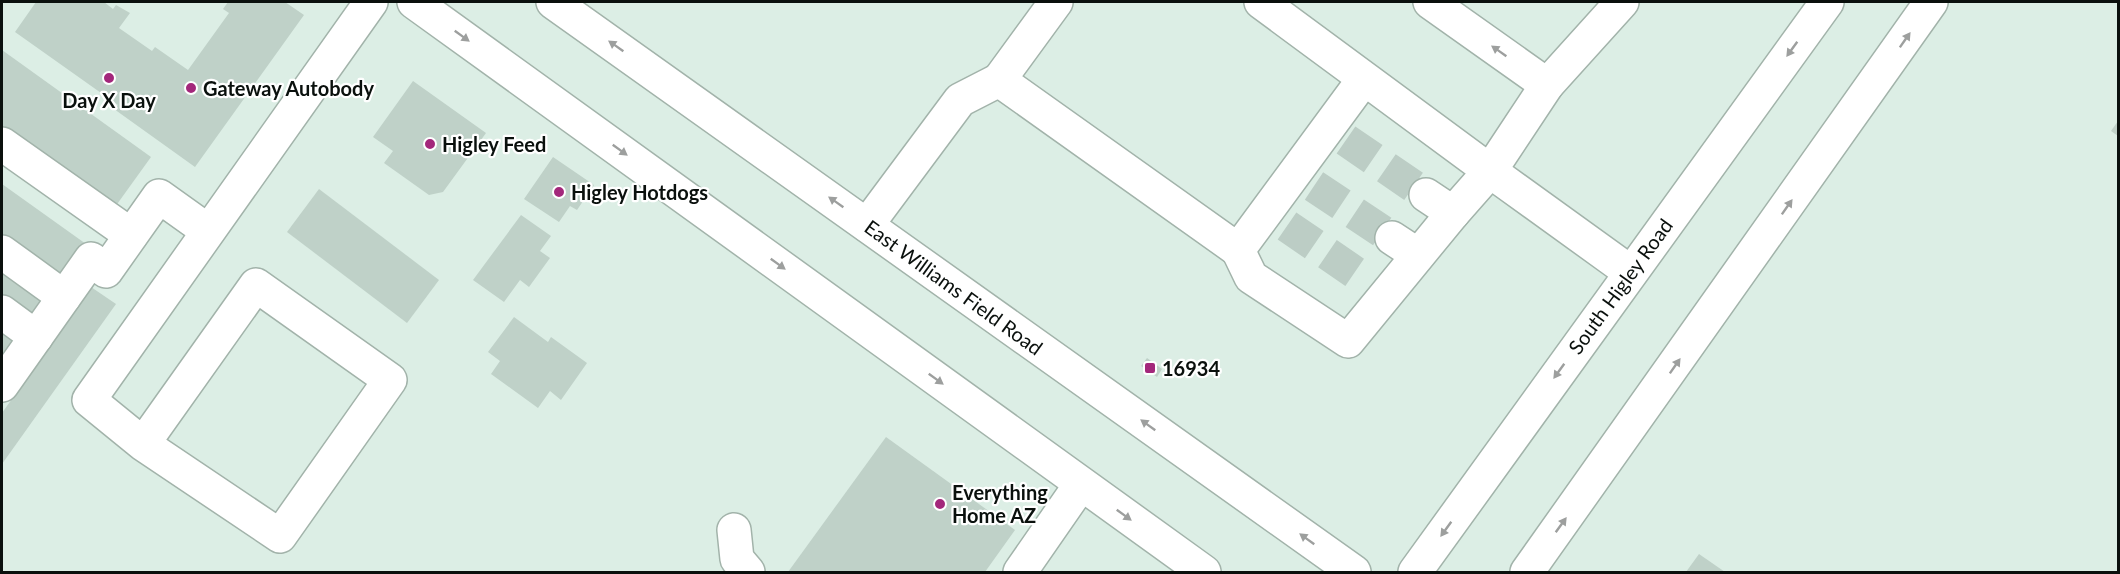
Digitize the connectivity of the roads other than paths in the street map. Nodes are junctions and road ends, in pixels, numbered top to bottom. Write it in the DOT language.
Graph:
graph roads {
  1 [pos="371,2"];
  2 [pos="414,2"];
  3 [pos="553,2"];
  4 [pos="1056,2"];
  5 [pos="1261,2"];
  6 [pos="1430,2"];
  7 [pos="1827,2"];
  8 [pos="1931,2"];
  9 [pos="1607,7"];
  10 [pos="1364,79"];
  11 [pos="999,80"];
  12 [pos="1547,85"];
  13 [pos="2,144"];
  14 [pos="1490,171"];
  15 [pos="1426,195"];
  16 [pos="1453,213"];
  17 [pos="867,225"];
  18 [pos="208,231"];
  19 [pos="131,236"];
  20 [pos="1238,250"];
  21 [pos="2,252"];
  22 [pos="1630,272"];
  23 [pos="64,297"];
  24 [pos="2,312"];
  25 [pos="36,337"];
  26 [pos="3,379"];
  27 [pos="143,444"];
  28 [pos="1081,484"];
  29 [pos="734,530"];
  30 [pos="748,573"];
  31 [pos="1020,573"];
  32 [pos="1204,573"];
  33 [pos="1354,573"];
  34 [pos="1415,573"];
  35 [pos="1527,573"];
  1 -- 18 [label="main road"];
  2 -- 28 [label="main road, one-way"];
  17 -- 3 [label="main road, East Williams Field Road, one-way"];
  4 -- 11 [label="main road"];
  5 -- 10 [label="main road"];
  12 -- 6 [label="main road, one-way"];
  7 -- 22 [label="main road, South Higley Road, one-way"];
  35 -- 8 [label="main road, one-way"];
  9 -- 12 [label="main road"];
  10 -- 14 [label="main road"];
  10 -- 20 [label="main road"];
  11 -- 17 [label="main road"];
  11 -- 20 [label="main road"];
  12 -- 14 [label="main road"];
  13 -- 19 [label="main road"];
  14 -- 16 [label="main road"];
  14 -- 22 [label="main road"];
  15 -- 16 [label="main road"];
  16 -- 20 [label="main road"];
  33 -- 17 [label="main road, East Williams Field Road, one-way"];
  18 -- 19 [label="main road"];
  18 -- 27 [label="main road"];
  19 -- 23 [label="main road"];
  21 -- 23 [label="main road"];
  22 -- 34 [label="main road, South Higley Road, one-way"];
  23 -- 25 [label="main road"];
  24 -- 25 [label="main road"];
  25 -- 26 [label="main road"];
  27 -- 27 [label="main road"];
  28 -- 31 [label="main road"];
  28 -- 32 [label="main road, one-way"];
  29 -- 30 [label="main road"];
}
